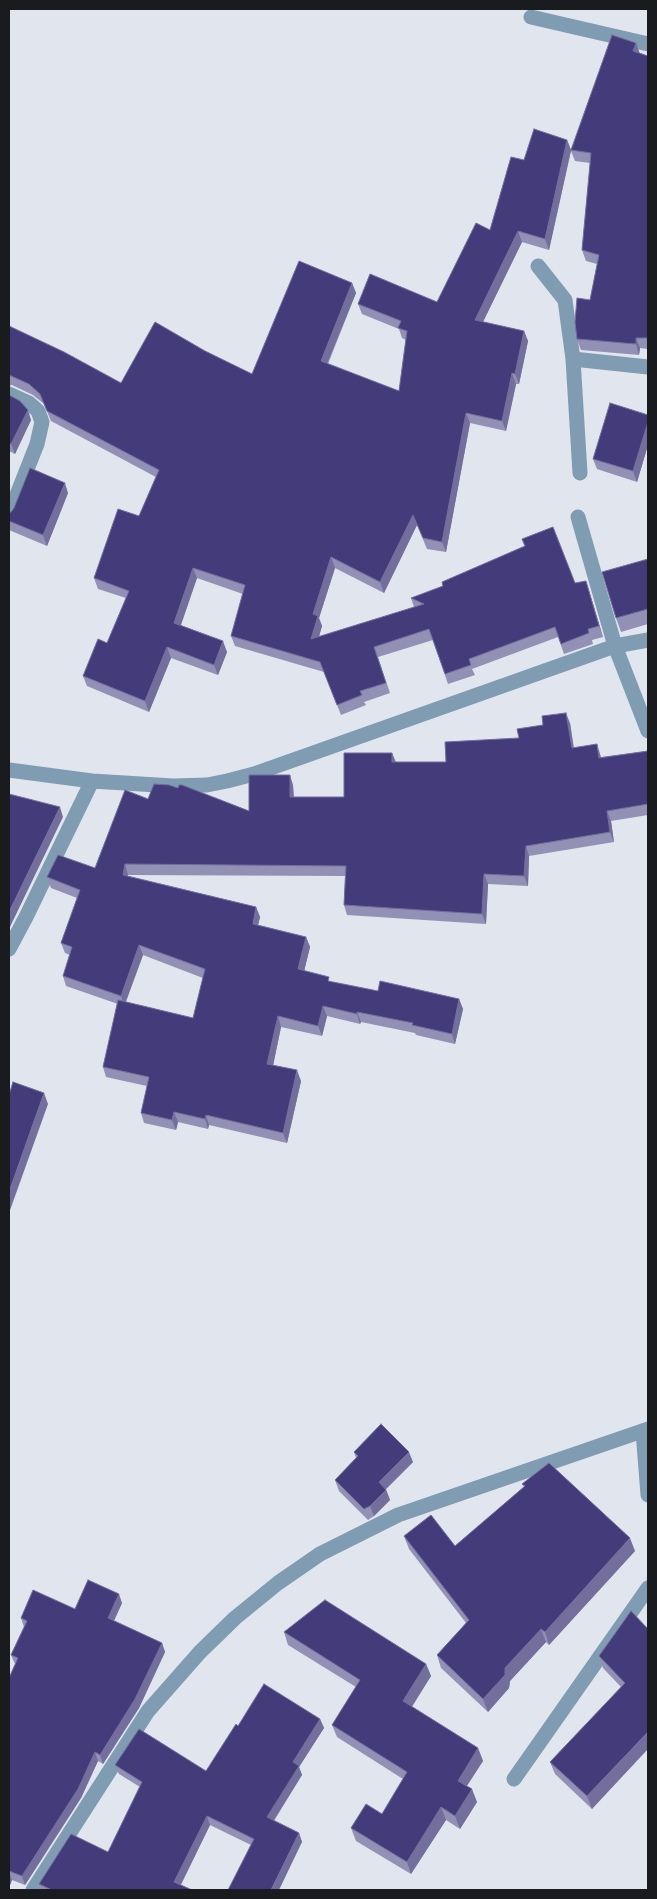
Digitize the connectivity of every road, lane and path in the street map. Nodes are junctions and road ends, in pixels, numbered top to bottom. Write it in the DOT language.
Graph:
graph roads {
  1 [pos="531,18"];
  2 [pos="648,44"];
  3 [pos="538,266"];
  4 [pos="573,359"];
  5 [pos="648,367"];
  6 [pos="9,394"];
  7 [pos="580,473"];
  8 [pos="9,515"];
  9 [pos="578,517"];
  10 [pos="648,640"];
  11 [pos="615,646"];
  12 [pos="648,731"];
  13 [pos="9,770"];
  14 [pos="92,782"];
  15 [pos="9,949"];
  16 [pos="646,1430"];
  17 [pos="648,1495"];
  18 [pos="648,1588"];
  19 [pos="514,1779"];
  20 [pos="33,1890"];
  1 -- 2 [label="street"];
  3 -- 4 [label="street"];
  4 -- 5 [label="street"];
  4 -- 7 [label="street"];
  6 -- 8 [label="street"];
  9 -- 11 [label="street"];
  10 -- 11 [label="street"];
  11 -- 12 [label="street"];
  11 -- 14 [label="street"];
  13 -- 14 [label="street"];
  14 -- 15 [label="street"];
  16 -- 17 [label="street"];
  16 -- 20 [label="street"];
  18 -- 19 [label="street"];
}
